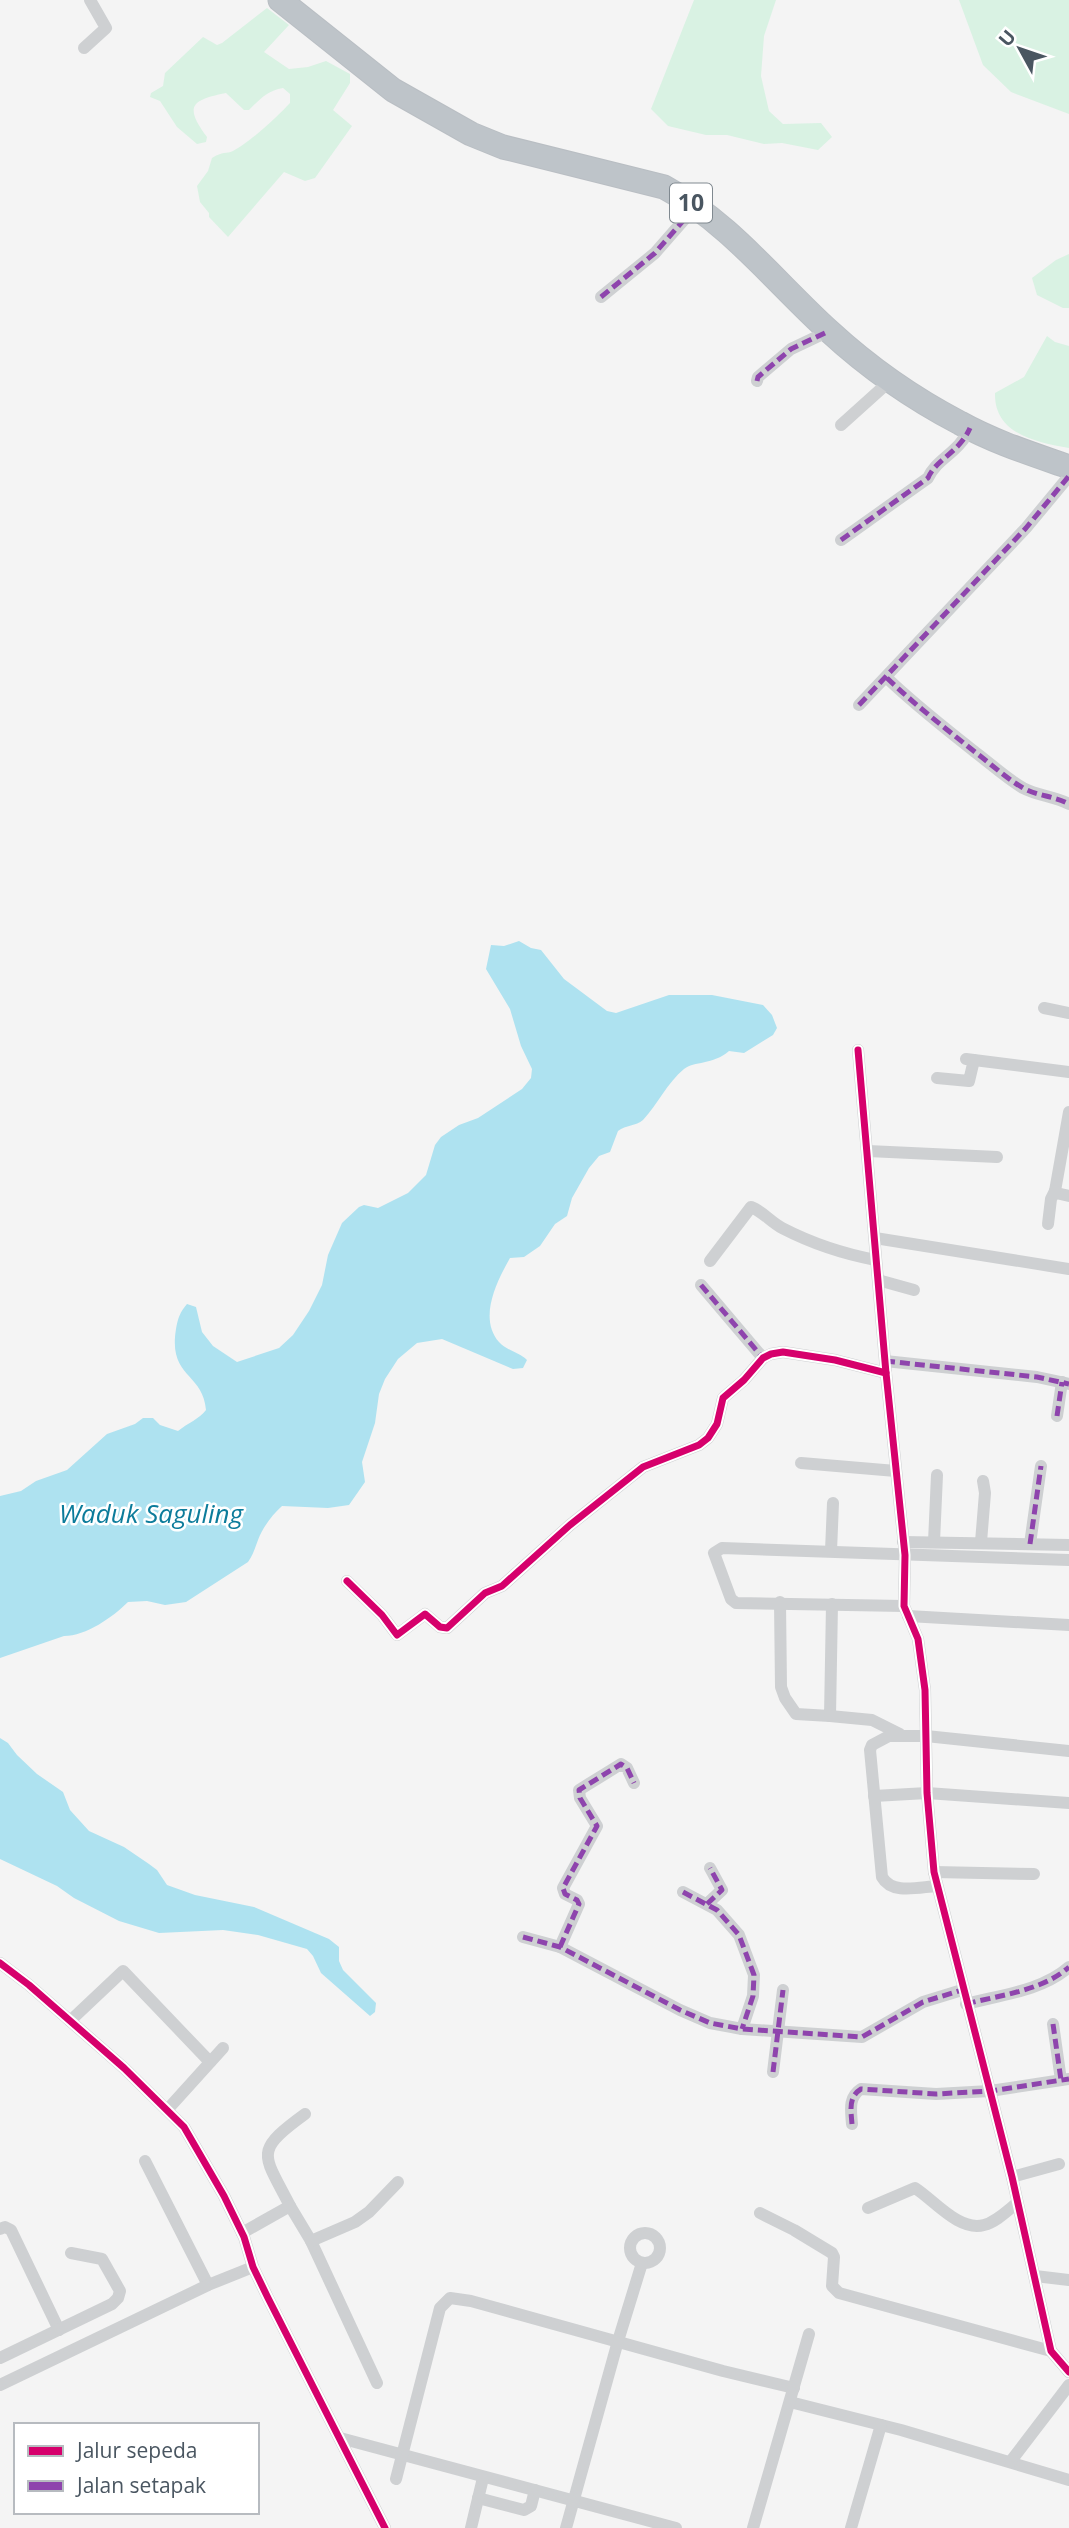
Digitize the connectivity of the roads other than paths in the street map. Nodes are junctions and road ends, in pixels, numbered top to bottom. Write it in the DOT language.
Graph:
graph roads {
  1 [pos="90,0"];
  2 [pos="280,0"];
  3 [pos="84,48"];
  4 [pos="696,206"];
  5 [pos="601,297"];
  6 [pos="829,331"];
  7 [pos="891,380"];
  8 [pos="757,382"];
  9 [pos="841,425"];
  10 [pos="970,428"];
  11 [pos="1069,467"];
  12 [pos="1069,476"];
  13 [pos="841,540"];
  14 [pos="887,678"];
  15 [pos="859,705"];
  16 [pos="1069,804"];
  17 [pos="1044,1008"];
  18 [pos="1069,1013"];
  19 [pos="858,1050"];
  20 [pos="1069,1072"];
  21 [pos="937,1078"];
  22 [pos="1069,1112"];
  23 [pos="868,1151"];
  24 [pos="998,1157"];
  25 [pos="1055,1191"];
  26 [pos="1069,1196"];
  27 [pos="1048,1224"];
  28 [pos="875,1238"];
  29 [pos="710,1261"];
  30 [pos="876,1261"];
  31 [pos="1069,1269"];
  32 [pos="878,1280"];
  33 [pos="701,1285"];
  34 [pos="914,1290"];
  35 [pos="763,1358"];
  36 [pos="886,1367"];
  37 [pos="1066,1383"];
  38 [pos="1057,1416"];
  39 [pos="801,1463"];
  40 [pos="1041,1465"];
  41 [pos="895,1471"];
  42 [pos="937,1475"];
  43 [pos="983,1481"];
  44 [pos="833,1503"];
  45 [pos="934,1542"];
  46 [pos="981,1542"];
  47 [pos="1030,1544"];
  48 [pos="1069,1545"];
  49 [pos="904,1548"];
  50 [pos="831,1551"];
  51 [pos="1069,1560"];
  52 [pos="347,1581"];
  53 [pos="780,1602"];
  54 [pos="832,1604"];
  55 [pos="906,1611"];
  56 [pos="1069,1625"];
  57 [pos="830,1716"];
  58 [pos="904,1736"];
  59 [pos="926,1736"];
  60 [pos="1069,1751"];
  61 [pos="634,1783"];
  62 [pos="927,1793"];
  63 [pos="874,1796"];
  64 [pos="1069,1803"];
  65 [pos="710,1868"];
  66 [pos="934,1872"];
  67 [pos="1034,1874"];
  68 [pos="937,1886"];
  69 [pos="683,1892"];
  70 [pos="707,1904"];
  71 [pos="523,1937"];
  72 [pos="560,1947"];
  73 [pos="0,1963"];
  74 [pos="1069,1967"];
  75 [pos="783,1990"];
  76 [pos="962,1990"];
  77 [pos="966,2004"];
  78 [pos="70,2021"];
  79 [pos="1053,2024"];
  80 [pos="742,2029"];
  81 [pos="779,2032"];
  82 [pos="223,2048"];
  83 [pos="210,2062"];
  84 [pos="773,2072"];
  85 [pos="1065,2079"];
  86 [pos="990,2091"];
  87 [pos="167,2110"];
  88 [pos="305,2114"];
  89 [pos="852,2124"];
  90 [pos="145,2161"];
  91 [pos="1059,2164"];
  92 [pos="1012,2177"];
  93 [pos="398,2182"];
  94 [pos="1017,2203"];
  95 [pos="290,2206"];
  96 [pos="868,2208"];
  97 [pos="760,2213"];
  98 [pos="0,2229"];
  99 [pos="242,2233"];
  100 [pos="311,2241"];
  101 [pos="71,2253"];
  102 [pos="642,2263"];
  103 [pos="253,2267"];
  104 [pos="1035,2276"];
  105 [pos="1069,2280"];
  106 [pos="208,2285"];
  107 [pos="59,2330"];
  108 [pos="809,2333"];
  109 [pos="618,2341"];
  110 [pos="1051,2351"];
  111 [pos="0,2358"];
  112 [pos="1069,2372"];
  113 [pos="377,2383"];
  114 [pos="0,2385"];
  115 [pos="1069,2385"];
  116 [pos="794,2388"];
  117 [pos="790,2402"];
  118 [pos="881,2425"];
  119 [pos="340,2438"];
  120 [pos="401,2456"];
  121 [pos="1011,2461"];
  122 [pos="483,2478"];
  123 [pos="396,2479"];
  124 [pos="1069,2480"];
  125 [pos="536,2490"];
  126 [pos="478,2498"];
  127 [pos="573,2500"];
  128 [pos="385,2528"];
  129 [pos="471,2528"];
  130 [pos="566,2528"];
  131 [pos="676,2528"];
  132 [pos="752,2528"];
  133 [pos="850,2528"];
  1 -- 3 [label="street"];
  2 -- 4 [label="highway, 10"];
  4 -- 5 [label="street"];
  4 -- 6 [label="highway, 10"];
  6 -- 7 [label="highway, 10"];
  6 -- 8 [label="street"];
  7 -- 9 [label="street"];
  7 -- 10 [label="highway, 10"];
  10 -- 11 [label="highway, 10"];
  10 -- 13 [label="street"];
  12 -- 14 [label="street"];
  14 -- 15 [label="street"];
  14 -- 16 [label="street"];
  17 -- 18 [label="street"];
  19 -- 23 [label="street"];
  20 -- 21 [label="street"];
  22 -- 25 [label="street"];
  23 -- 24 [label="street"];
  23 -- 28 [label="street"];
  25 -- 26 [label="street"];
  25 -- 27 [label="street"];
  28 -- 30 [label="street"];
  28 -- 31 [label="street"];
  29 -- 30 [label="street"];
  30 -- 32 [label="street"];
  32 -- 34 [label="street"];
  32 -- 36 [label="street"];
  33 -- 35 [label="street"];
  35 -- 36 [label="street"];
  35 -- 52 [label="street"];
  36 -- 37 [label="street"];
  36 -- 41 [label="street"];
  37 -- 38 [label="street"];
  39 -- 41 [label="street"];
  40 -- 47 [label="street"];
  41 -- 49 [label="street"];
  42 -- 45 [label="street"];
  43 -- 46 [label="street"];
  44 -- 50 [label="street"];
  45 -- 46 [label="street"];
  45 -- 49 [label="street"];
  46 -- 47 [label="street"];
  47 -- 48 [label="street"];
  49 -- 50 [label="street"];
  49 -- 51 [label="street"];
  49 -- 55 [label="street"];
  50 -- 53 [label="street"];
  53 -- 54 [label="street"];
  53 -- 57 [label="street"];
  54 -- 55 [label="street"];
  54 -- 57 [label="street"];
  55 -- 56 [label="street"];
  55 -- 59 [label="street"];
  57 -- 58 [label="street"];
  58 -- 59 [label="street"];
  58 -- 63 [label="street"];
  59 -- 60 [label="street"];
  59 -- 62 [label="street"];
  61 -- 72 [label="street"];
  62 -- 63 [label="street"];
  62 -- 64 [label="street"];
  62 -- 66 [label="street"];
  63 -- 68 [label="street"];
  65 -- 70 [label="street"];
  66 -- 67 [label="street"];
  66 -- 68 [label="street"];
  68 -- 76 [label="street"];
  69 -- 70 [label="street"];
  70 -- 80 [label="street"];
  71 -- 72 [label="street"];
  72 -- 80 [label="street"];
  73 -- 78 [label="street"];
  74 -- 77 [label="street"];
  75 -- 81 [label="street"];
  76 -- 77 [label="street"];
  76 -- 81 [label="street"];
  77 -- 86 [label="street"];
  78 -- 83 [label="street"];
  78 -- 87 [label="street"];
  79 -- 85 [label="street"];
  80 -- 81 [label="street"];
  81 -- 84 [label="street"];
  82 -- 83 [label="street"];
  83 -- 87 [label="street"];
  85 -- 86 [label="street"];
  86 -- 89 [label="street"];
  86 -- 92 [label="street"];
  87 -- 99 [label="street"];
  88 -- 95 [label="street"];
  90 -- 106 [label="street"];
  91 -- 92 [label="street"];
  92 -- 94 [label="street"];
  93 -- 100 [label="street"];
  94 -- 96 [label="street"];
  94 -- 104 [label="street"];
  95 -- 99 [label="street"];
  95 -- 100 [label="street"];
  97 -- 110 [label="street"];
  98 -- 107 [label="street"];
  99 -- 103 [label="street"];
  100 -- 113 [label="street"];
  101 -- 107 [label="street"];
  102 -- 109 [label="street"];
  103 -- 106 [label="street"];
  103 -- 119 [label="street"];
  104 -- 105 [label="street"];
  104 -- 110 [label="street"];
  106 -- 114 [label="street"];
  107 -- 111 [label="street"];
  108 -- 116 [label="street"];
  109 -- 116 [label="street"];
  109 -- 120 [label="street"];
  109 -- 127 [label="street"];
  110 -- 112 [label="street"];
  115 -- 121 [label="street"];
  116 -- 117 [label="street"];
  117 -- 118 [label="street"];
  117 -- 132 [label="street"];
  118 -- 121 [label="street"];
  118 -- 133 [label="street"];
  119 -- 120 [label="street"];
  119 -- 128 [label="street"];
  120 -- 122 [label="street"];
  120 -- 123 [label="street"];
  121 -- 124 [label="street"];
  122 -- 125 [label="street"];
  122 -- 126 [label="street"];
  125 -- 126 [label="street"];
  125 -- 127 [label="street"];
  126 -- 129 [label="street"];
  127 -- 130 [label="street"];
  127 -- 131 [label="street"];
}
